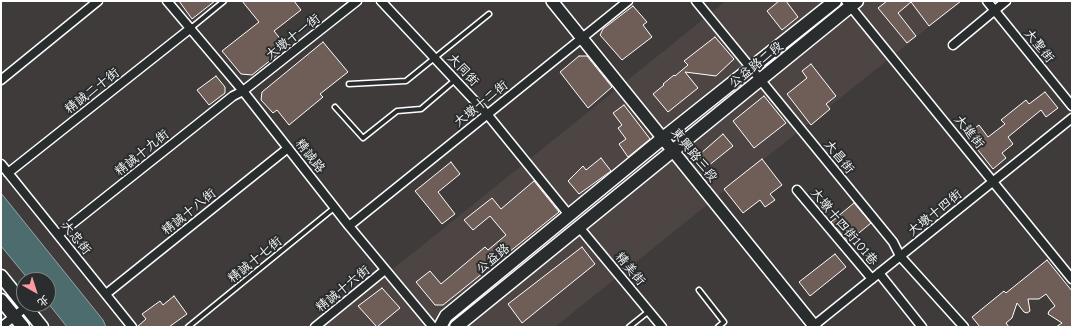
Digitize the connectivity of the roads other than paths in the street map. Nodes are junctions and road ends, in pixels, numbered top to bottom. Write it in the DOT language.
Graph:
graph roads {
  1 [pos="98,1"];
  2 [pos="167,1"];
  3 [pos="224,1"];
  4 [pos="357,1"];
  5 [pos="380,1"];
  6 [pos="552,1"];
  7 [pos="628,1"];
  8 [pos="696,1"];
  9 [pos="835,1"];
  10 [pos="987,1"];
  11 [pos="1006,1"];
  12 [pos="851,3"];
  13 [pos="995,10"];
  14 [pos="489,14"];
  15 [pos="191,28"];
  16 [pos="582,38"];
  17 [pos="953,44"];
  18 [pos="434,58"];
  19 [pos="751,68"];
  20 [pos="760,79"];
  21 [pos="1,80"];
  22 [pos="455,80"];
  23 [pos="349,84"];
  24 [pos="243,91"];
  25 [pos="1072,106"];
  26 [pos="335,107"];
  27 [pos="488,114"];
  28 [pos="1072,118"];
  29 [pos="663,138"];
  30 [pos="288,148"];
  31 [pos="673,151"];
  32 [pos="1,164"];
  33 [pos="8,173"];
  34 [pos="993,181"];
  35 [pos="797,190"];
  36 [pos="335,208"];
  37 [pos="569,215"];
  38 [pos="350,226"];
  39 [pos="580,227"];
  40 [pos="58,235"];
  41 [pos="900,256"];
  42 [pos="385,270"];
  43 [pos="879,273"];
  44 [pos="1,276"];
  45 [pos="872,279"];
  46 [pos="1072,279"];
  47 [pos="699,290"];
  48 [pos="106,294"];
  49 [pos="16,295"];
  50 [pos="1,300"];
  51 [pos="649,311"];
  52 [pos="19,312"];
  53 [pos="30,312"];
  54 [pos="14,316"];
  55 [pos="1,327"];
  56 [pos="23,327"];
  57 [pos="42,327"];
  58 [pos="132,327"];
  59 [pos="188,327"];
  60 [pos="315,327"];
  61 [pos="433,327"];
  62 [pos="440,327"];
  63 [pos="456,327"];
  64 [pos="629,327"];
  65 [pos="662,327"];
  66 [pos="718,327"];
  67 [pos="814,327"];
  68 [pos="922,327"];
  69 [pos="964,327"];
  1 -- 21 [label="street"];
  2 -- 15 [label="street, 精誠路"];
  3 -- 15 [label="lane"];
  4 -- 24 [label="street, 大墩十一街"];
  5 -- 18 [label="street, 大同街"];
  6 -- 16 [label="street, 東興路三段"];
  7 -- 16 [label="street, 大墩十二街"];
  8 -- 19 [label="street, 大昌街"];
  9 -- 19 [label="main road, 公益路二段"];
  10 -- 13 [label="street, 大聖街"];
  11 -- 13 [label="street"];
  12 -- 20 [label="main road, 公益路二段"];
  12 -- 34 [label="street, 大進街"];
  13 -- 17 [label="street"];
  13 -- 25 [label="street, 大聖街"];
  14 -- 18 [label="lane"];
  15 -- 24 [label="street, 精誠路"];
  15 -- 33 [label="street, 精誠二十街"];
  16 -- 27 [label="street, 大墩十二街"];
  16 -- 29 [label="street, 東興路三段"];
  18 -- 22 [label="street, 大同街"];
  18 -- 23 [label="lane"];
  19 -- 20 [label="street, 大昌街"];
  19 -- 29 [label="main road, 公益路二段"];
  20 -- 31 [label="main road, 公益路二段"];
  20 -- 41 [label="street, 大昌街"];
  22 -- 26 [label="lane"];
  22 -- 27 [label="street, 大同街"];
  24 -- 30 [label="street, 精誠路"];
  24 -- 40 [label="street, 精誠十九街"];
  27 -- 37 [label="street, 大同街"];
  27 -- 38 [label="street, 大墩十二街"];
  28 -- 34 [label="street, 大墩十四街"];
  29 -- 31 [label="street, 東興路三段"];
  29 -- 37 [label="main road, 公益路"];
  30 -- 36 [label="street, 精誠路"];
  30 -- 48 [label="street, 精誠十八街"];
  31 -- 39 [label="main road"];
  31 -- 67 [label="street, 東興路三段"];
  32 -- 33 [label="street, 大忠街"];
  33 -- 40 [label="street, 大忠街"];
  34 -- 41 [label="street, 大墩十四街"];
  34 -- 46 [label="street, 大進街"];
  35 -- 45 [label="street, 大墩十四街101巷"];
  36 -- 38 [label="street, 精誠路"];
  36 -- 59 [label="lane, 精誠十七街"];
  37 -- 39 [label="street"];
  37 -- 62 [label="main road, 公益路"];
  38 -- 42 [label="street, 精誠路"];
  39 -- 51 [label="street, 精美街"];
  39 -- 63 [label="main road"];
  40 -- 48 [label="street, 大忠街"];
  41 -- 43 [label="street, 大墩十四街"];
  41 -- 69 [label="street, 大昌街"];
  42 -- 60 [label="street, 精誠十六街"];
  42 -- 61 [label="street, 精誠路"];
  43 -- 45 [label="street, 大墩十四街"];
  43 -- 68 [label="street"];
  44 -- 49 [label="main road"];
  45 -- 67 [label="street, 大墩十四街"];
  47 -- 66 [label="lane"];
  48 -- 58 [label="street, 大忠街"];
  50 -- 54 [label="main road"];
  51 -- 64 [label="lane"];
  51 -- 65 [label="street, 精美街"];
  52 -- 54 [label="street"];
  53 -- 57 [label="main road"];
  54 -- 55 [label="street"];
  54 -- 56 [label="main road"];
}
